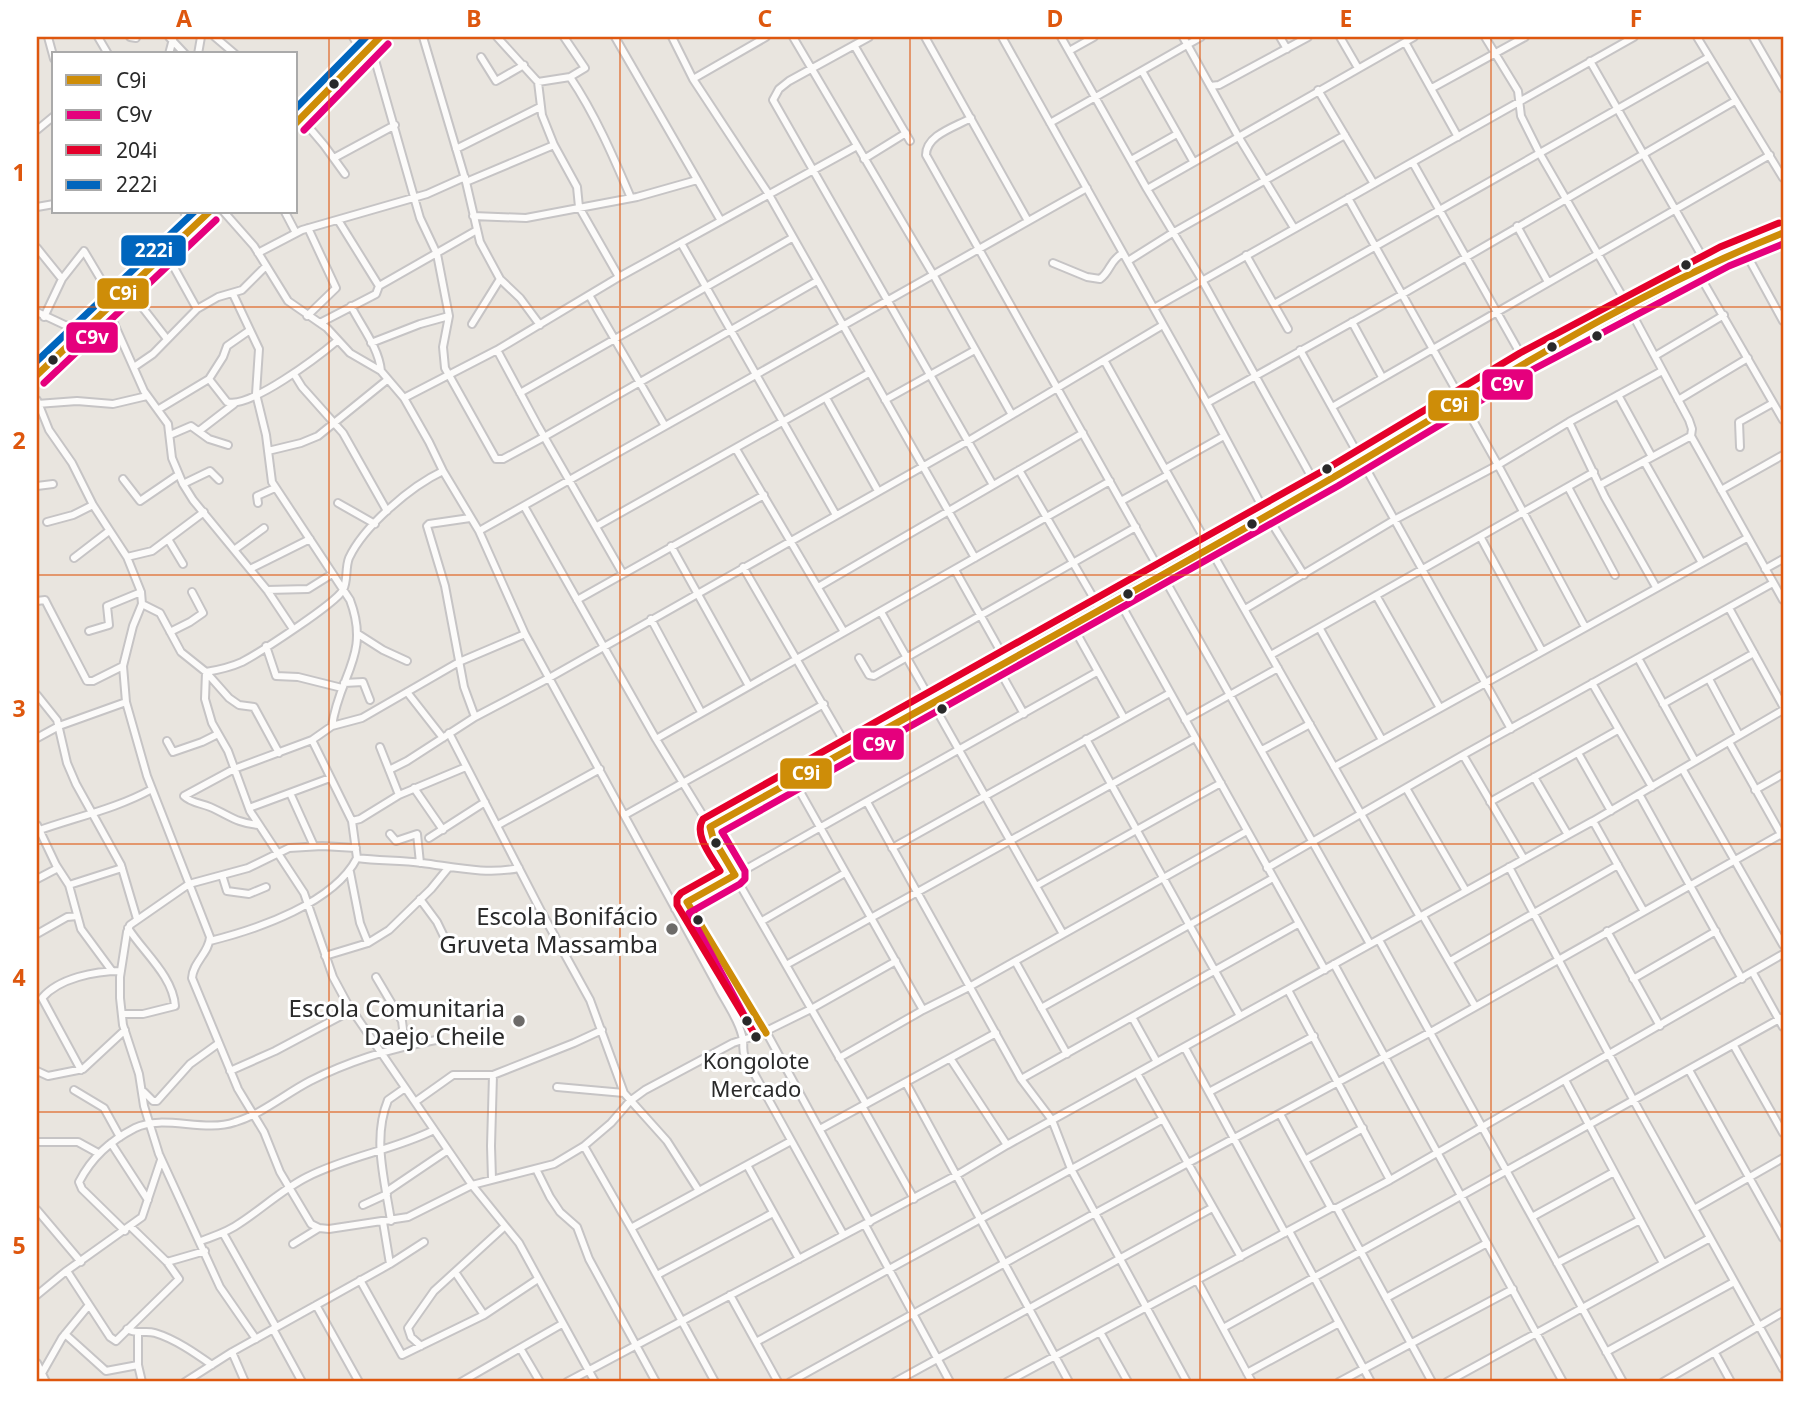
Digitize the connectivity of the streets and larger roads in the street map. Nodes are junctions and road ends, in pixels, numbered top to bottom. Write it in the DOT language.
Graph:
graph roads {
  1 [pos="215,37"];
  2 [pos="353,37"];
  3 [pos="380,37"];
  4 [pos="423,37"];
  5 [pos="497,37"];
  6 [pos="566,37"];
  7 [pos="615,37"];
  8 [pos="672,37"];
  9 [pos="766,37"];
  10 [pos="793,37"];
  11 [pos="869,37"];
  12 [pos="925,37"];
  13 [pos="1002,37"];
  14 [pos="1061,37"];
  15 [pos="1094,37"];
  16 [pos="1183,37"];
  17 [pos="1201,37"];
  18 [pos="1280,37"];
  19 [pos="1308,37"];
  20 [pos="1340,37"];
  21 [pos="1414,37"];
  22 [pos="1485,37"];
  23 [pos="1525,37"];
  24 [pos="1634,37"];
  25 [pos="1697,37"];
  26 [pos="1753,37"];
  27 [pos="172,38"];
  28 [pos="1405,42"];
  29 [pos="1187,44"];
  30 [pos="853,45"];
  31 [pos="371,46"];
  32 [pos="1287,48"];
  33 [pos="1069,51"];
  34 [pos="183,52"];
  35 [pos="232,52"];
  36 [pos="364,54"];
  37 [pos="1495,54"];
  38 [pos="481,57"];
  39 [pos="1709,57"];
  40 [pos="1590,61"];
  41 [pos="524,65"];
  42 [pos="812,68"];
  43 [pos="1358,68"];
  44 [pos="1142,71"];
  45 [pos="570,77"];
  46 [pos="693,79"];
  47 [pos="538,82"];
  48 [pos="1219,85"];
  49 [pos="1210,86"];
  50 [pos="1432,88"];
  51 [pos="1783,89"];
  52 [pos="1318,90"];
  53 [pos="1214,94"];
  54 [pos="1096,98"];
  55 [pos="1521,101"];
  56 [pos="1735,101"];
  57 [pos="540,107"];
  58 [pos="1618,110"];
  59 [pos="299,115"];
  60 [pos="52,118"];
  61 [pos="971,118"];
  62 [pos="1050,123"];
  63 [pos="395,125"];
  64 [pos="37,130"];
  65 [pos="906,133"];
  66 [pos="1177,134"];
  67 [pos="1345,135"];
  68 [pos="1238,136"];
  69 [pos="1458,137"];
  70 [pos="910,141"];
  71 [pos="554,145"];
  72 [pos="857,146"];
  73 [pos="456,149"];
  74 [pos="1540,154"];
  75 [pos="1644,154"];
  76 [pos="1770,155"];
  77 [pos="334,158"];
  78 [pos="864,159"];
  79 [pos="1131,160"];
  80 [pos="1193,161"];
  81 [pos="1413,163"];
  82 [pos="811,170"];
  83 [pos="345,174"];
  84 [pos="1783,178"];
  85 [pos="465,180"];
  86 [pos="698,180"];
  87 [pos="1266,180"];
  88 [pos="1374,184"];
  89 [pos="1087,188"];
  90 [pos="1147,189"];
  91 [pos="768,193"];
  92 [pos="414,198"];
  93 [pos="631,198"];
  94 [pos="1348,198"];
  95 [pos="1566,200"];
  96 [pos="579,207"];
  97 [pos="1676,209"];
  98 [pos="1439,211"];
  99 [pos="186,214"];
  100 [pos="206,214"];
  101 [pos="226,214"];
  102 [pos="286,214"];
  103 [pos="473,216"];
  104 [pos="338,220"];
  105 [pos="720,220"];
  106 [pos="1028,220"];
  107 [pos="194,224"];
  108 [pos="1517,226"];
  109 [pos="308,228"];
  110 [pos="1294,228"];
  111 [pos="477,230"];
  112 [pos="1174,232"];
  113 [pos="296,233"];
  114 [pos="1783,233"];
  115 [pos="792,238"];
  116 [pos="681,243"];
  117 [pos="1374,246"];
  118 [pos="37,248"];
  119 [pos="1743,248"];
  120 [pos="978,250"];
  121 [pos="166,253"];
  122 [pos="258,253"];
  123 [pos="1123,253"];
  124 [pos="437,254"];
  125 [pos="1598,254"];
  126 [pos="1246,255"];
  127 [pos="1465,256"];
  128 [pos="1128,261"];
  129 [pos="1053,264"];
  130 [pos="1707,265"];
  131 [pos="266,266"];
  132 [pos="1697,271"];
  133 [pos="933,276"];
  134 [pos="620,277"];
  135 [pos="62,279"];
  136 [pos="500,279"];
  137 [pos="1202,280"];
  138 [pos="817,281"];
  139 [pos="1548,282"];
  140 [pos="379,286"];
  141 [pos="706,287"];
  142 [pos="129,290"];
  143 [pos="233,294"];
  144 [pos="589,295"];
  145 [pos="1401,295"];
  146 [pos="887,302"];
  147 [pos="115,303"];
  148 [pos="1274,304"];
  149 [pos="351,306"];
  150 [pos="1628,306"];
  151 [pos="1154,308"];
  152 [pos="197,309"];
  153 [pos="108,310"];
  154 [pos="37,312"];
  155 [pos="1497,312"];
  156 [pos="307,316"];
  157 [pos="449,316"];
  158 [pos="1724,316"];
  159 [pos="44,317"];
  160 [pos="1783,321"];
  161 [pos="1352,322"];
  162 [pos="320,323"];
  163 [pos="472,324"];
  164 [pos="540,325"];
  165 [pos="1163,325"];
  166 [pos="842,326"];
  167 [pos="1288,329"];
  168 [pos="250,330"];
  169 [pos="730,330"];
  170 [pos="85,331"];
  171 [pos="615,338"];
  172 [pos="167,339"];
  173 [pos="338,340"];
  174 [pos="371,343"];
  175 [pos="1432,348"];
  176 [pos="497,350"];
  177 [pos="975,350"];
  178 [pos="1300,351"];
  179 [pos="1655,356"];
  180 [pos="1748,358"];
  181 [pos="1104,360"];
  182 [pos="1525,362"];
  183 [pos="134,367"];
  184 [pos="381,370"];
  185 [pos="1661,371"];
  186 [pos="869,373"];
  187 [pos="294,374"];
  188 [pos="756,374"];
  189 [pos="37,375"];
  190 [pos="450,375"];
  191 [pos="929,375"];
  192 [pos="1254,376"];
  193 [pos="1382,377"];
  194 [pos="209,379"];
  195 [pos="387,380"];
  196 [pos="640,382"];
  197 [pos="1058,388"];
  198 [pos="520,393"];
  199 [pos="256,394"];
  200 [pos="1618,395"];
  201 [pos="148,396"];
  202 [pos="404,398"];
  203 [pos="826,398"];
  204 [pos="885,400"];
  205 [pos="1678,400"];
  206 [pos="1461,401"];
  207 [pos="37,402"];
  208 [pos="1207,402"];
  209 [pos="1773,403"];
  210 [pos="234,404"];
  211 [pos="1332,407"];
  212 [pos="159,409"];
  213 [pos="1012,415"];
  214 [pos="1783,420"];
  215 [pos="783,422"];
  216 [pos="1569,422"];
  217 [pos="336,423"];
  218 [pos="665,426"];
  219 [pos="200,431"];
  220 [pos="1083,433"];
  221 [pos="170,435"];
  222 [pos="1224,436"];
  223 [pos="1691,436"];
  224 [pos="544,438"];
  225 [pos="968,441"];
  226 [pos="228,445"];
  227 [pos="1740,447"];
  228 [pos="736,449"];
  229 [pos="268,451"];
  230 [pos="1783,455"];
  231 [pos="1652,457"];
  232 [pos="1363,460"];
  233 [pos="1644,461"];
  234 [pos="1499,466"];
  235 [pos="923,467"];
  236 [pos="1019,470"];
  237 [pos="443,471"];
  238 [pos="1166,472"];
  239 [pos="1594,472"];
  240 [pos="178,475"];
  241 [pos="123,479"];
  242 [pos="219,480"];
  243 [pos="571,480"];
  244 [pos="1110,481"];
  245 [pos="53,484"];
  246 [pos="183,484"];
  247 [pos="993,485"];
  248 [pos="1316,485"];
  249 [pos="1600,485"];
  250 [pos="37,486"];
  251 [pos="1568,487"];
  252 [pos="275,488"];
  253 [pos="1721,489"];
  254 [pos="878,491"];
  255 [pos="764,495"];
  256 [pos="1121,501"];
  257 [pos="258,503"];
  258 [pos="338,503"];
  259 [pos="93,505"];
  260 [pos="524,506"];
  261 [pos="387,511"];
  262 [pos="204,512"];
  263 [pos="948,512"];
  264 [pos="1524,513"];
  265 [pos="1266,514"];
  266 [pos="836,515"];
  267 [pos="1046,517"];
  268 [pos="470,518"];
  269 [pos="1394,520"];
  270 [pos="47,522"];
  271 [pos="375,524"];
  272 [pos="597,526"];
  273 [pos="1136,527"];
  274 [pos="264,528"];
  275 [pos="109,531"];
  276 [pos="479,531"];
  277 [pos="1481,538"];
  278 [pos="1748,538"];
  279 [pos="168,539"];
  280 [pos="310,539"];
  281 [pos="791,540"];
  282 [pos="671,547"];
  283 [pos="1208,548"];
  284 [pos="234,550"];
  285 [pos="127,557"];
  286 [pos="74,558"];
  287 [pos="975,558"];
  288 [pos="1783,558"];
  289 [pos="1073,563"];
  290 [pos="1702,563"];
  291 [pos="183,564"];
  292 [pos="743,567"];
  293 [pos="250,569"];
  294 [pos="1765,569"];
  295 [pos="955,570"];
  296 [pos="1422,572"];
  297 [pos="1162,573"];
  298 [pos="332,574"];
  299 [pos="623,574"];
  300 [pos="1304,575"];
  301 [pos="1615,575"];
  302 [pos="1773,583"];
  303 [pos="818,586"];
  304 [pos="1657,587"];
  305 [pos="267,590"];
  306 [pos="343,590"];
  307 [pos="141,592"];
  308 [pos="192,592"];
  309 [pos="697,594"];
  310 [pos="1377,597"];
  311 [pos="1118,599"];
  312 [pos="577,600"];
  313 [pos="1783,600"];
  314 [pos="37,601"];
  315 [pos="142,604"];
  316 [pos="1729,608"];
  317 [pos="1100,609"];
  318 [pos="1245,609"];
  319 [pos="881,612"];
  320 [pos="980,615"];
  321 [pos="651,619"];
  322 [pos="1072,625"];
  323 [pos="1585,627"];
  324 [pos="293,629"];
  325 [pos="1320,629"];
  326 [pos="89,631"];
  327 [pos="170,632"];
  328 [pos="844,632"];
  329 [pos="358,634"];
  330 [pos="525,634"];
  331 [pos="266,646"];
  332 [pos="604,646"];
  333 [pos="1542,651"];
  334 [pos="1754,653"];
  335 [pos="1271,655"];
  336 [pos="907,657"];
  337 [pos="859,658"];
  338 [pos="1638,658"];
  339 [pos="797,659"];
  340 [pos="407,661"];
  341 [pos="1006,661"];
  342 [pos="459,662"];
  343 [pos="123,666"];
  344 [pos="997,666"];
  345 [pos="1278,668"];
  346 [pos="206,672"];
  347 [pos="1097,672"];
  348 [pos="550,678"];
  349 [pos="1709,679"];
  350 [pos="1484,682"];
  351 [pos="1592,683"];
  352 [pos="343,686"];
  353 [pos="749,686"];
  354 [pos="407,692"];
  355 [pos="1170,693"];
  356 [pos="1230,694"];
  357 [pos="37,695"];
  358 [pos="370,700"];
  359 [pos="125,702"];
  360 [pos="932,703"];
  361 [pos="824,704"];
  362 [pos="1663,704"];
  363 [pos="1440,708"];
  364 [pos="1783,708"];
  365 [pos="702,712"];
  366 [pos="1024,714"];
  367 [pos="475,717"];
  368 [pos="1124,718"];
  369 [pos="1185,720"];
  370 [pos="1310,724"];
  371 [pos="59,726"];
  372 [pos="332,726"];
  373 [pos="1511,729"];
  374 [pos="1618,730"];
  375 [pos="218,734"];
  376 [pos="1739,735"];
  377 [pos="446,736"];
  378 [pos="37,738"];
  379 [pos="656,738"];
  380 [pos="1195,738"];
  381 [pos="1086,739"];
  382 [pos="312,740"];
  383 [pos="1382,740"];
  384 [pos="167,741"];
  385 [pos="1728,742"];
  386 [pos="380,747"];
  387 [pos="849,750"];
  388 [pos="1262,750"];
  389 [pos="959,751"];
  390 [pos="279,753"];
  391 [pos="1577,753"];
  392 [pos="1463,755"];
  393 [pos="1695,761"];
  394 [pos="466,767"];
  395 [pos="1334,767"];
  396 [pos="234,769"];
  397 [pos="600,769"];
  398 [pos="389,770"];
  399 [pos="1684,770"];
  400 [pos="1783,774"];
  401 [pos="1534,777"];
  402 [pos="330,778"];
  403 [pos="794,781"];
  404 [pos="682,783"];
  405 [pos="1220,783"];
  406 [pos="1111,785"];
  407 [pos="1652,787"];
  408 [pos="1406,788"];
  409 [pos="152,789"];
  410 [pos="414,789"];
  411 [pos="1755,790"];
  412 [pos="290,793"];
  413 [pos="1639,794"];
  414 [pos="399,795"];
  415 [pos="985,797"];
  416 [pos="485,802"];
  417 [pos="867,802"];
  418 [pos="1490,802"];
  419 [pos="249,808"];
  420 [pos="1611,811"];
  421 [pos="90,812"];
  422 [pos="625,815"];
  423 [pos="1362,815"];
  424 [pos="352,821"];
  425 [pos="1593,821"];
  426 [pos="258,825"];
  427 [pos="498,825"];
  428 [pos="710,827"];
  429 [pos="37,828"];
  430 [pos="821,828"];
  431 [pos="443,830"];
  432 [pos="1136,830"];
  433 [pos="1247,831"];
  434 [pos="390,834"];
  435 [pos="1568,835"];
  436 [pos="1783,835"];
  437 [pos="429,838"];
  438 [pos="1011,841"];
  439 [pos="1313,843"];
  440 [pos="314,846"];
  441 [pos="356,848"];
  442 [pos="892,848"];
  443 [pos="278,852"];
  444 [pos="357,858"];
  445 [pos="1524,859"];
  446 [pos="1735,859"];
  447 [pos="420,863"];
  448 [pos="1618,865"];
  449 [pos="449,867"];
  450 [pos="1509,867"];
  451 [pos="58,868"];
  452 [pos="122,868"];
  453 [pos="519,868"];
  454 [pos="1267,868"];
  455 [pos="350,872"];
  456 [pos="845,873"];
  457 [pos="222,875"];
  458 [pos="735,875"];
  459 [pos="1172,875"];
  460 [pos="1162,878"];
  461 [pos="1273,878"];
  462 [pos="37,879"];
  463 [pos="189,884"];
  464 [pos="1690,884"];
  465 [pos="69,885"];
  466 [pos="1036,886"];
  467 [pos="266,887"];
  468 [pos="1466,891"];
  469 [pos="916,892"];
  470 [pos="420,899"];
  471 [pos="687,902"];
  472 [pos="308,903"];
  473 [pos="675,909"];
  474 [pos="1643,910"];
  475 [pos="1534,912"];
  476 [pos="77,916"];
  477 [pos="1421,916"];
  478 [pos="871,917"];
  479 [pos="138,919"];
  480 [pos="762,921"];
  481 [pos="1298,924"];
  482 [pos="1189,925"];
  483 [pos="128,928"];
  484 [pos="1607,931"];
  485 [pos="1716,931"];
  486 [pos="37,934"];
  487 [pos="1063,934"];
  488 [pos="1379,940"];
  489 [pos="210,941"];
  490 [pos="368,943"];
  491 [pos="1370,944"];
  492 [pos="1783,945"];
  493 [pos="450,949"];
  494 [pos="1783,954"];
  495 [pos="326,956"];
  496 [pos="1558,959"];
  497 [pos="896,961"];
  498 [pos="1015,961"];
  499 [pos="1451,961"];
  500 [pos="786,964"];
  501 [pos="1334,964"];
  502 [pos="1325,970"];
  503 [pos="112,971"];
  504 [pos="121,971"];
  505 [pos="1215,971"];
  506 [pos="1753,973"];
  507 [pos="376,977"];
  508 [pos="1633,979"];
  509 [pos="1742,979"];
  510 [pos="969,988"];
  511 [pos="1288,990"];
  512 [pos="1475,1006"];
  513 [pos="1041,1008"];
  514 [pos="811,1009"];
  515 [pos="352,1010"];
  516 [pos="923,1010"];
  517 [pos="122,1014"];
  518 [pos="1240,1016"];
  519 [pos="1132,1017"];
  520 [pos="1781,1019"];
  521 [pos="1660,1026"];
  522 [pos="1783,1027"];
  523 [pos="125,1030"];
  524 [pos="602,1030"];
  525 [pos="766,1031"];
  526 [pos="996,1033"];
  527 [pos="1429,1033"];
  528 [pos="1314,1036"];
  529 [pos="436,1040"];
  530 [pos="743,1040"];
  531 [pos="219,1044"];
  532 [pos="1734,1046"];
  533 [pos="398,1048"];
  534 [pos="1185,1048"];
  535 [pos="381,1052"];
  536 [pos="1067,1054"];
  537 [pos="1610,1054"];
  538 [pos="1384,1057"];
  539 [pos="839,1058"];
  540 [pos="950,1058"];
  541 [pos="1157,1062"];
  542 [pos="81,1070"];
  543 [pos="1689,1070"];
  544 [pos="37,1071"];
  545 [pos="230,1071"];
  546 [pos="493,1074"];
  547 [pos="1138,1075"];
  548 [pos="1021,1079"];
  549 [pos="1564,1080"];
  550 [pos="1338,1082"];
  551 [pos="906,1083"];
  552 [pos="557,1087"];
  553 [pos="405,1088"];
  554 [pos="74,1090"];
  555 [pos="143,1090"];
  556 [pos="1209,1092"];
  557 [pos="624,1093"];
  558 [pos="630,1101"];
  559 [pos="1634,1101"];
  560 [pos="415,1102"];
  561 [pos="864,1105"];
  562 [pos="254,1114"];
  563 [pos="1280,1114"];
  564 [pos="1163,1119"];
  565 [pos="1052,1120"];
  566 [pos="150,1123"];
  567 [pos="1482,1127"];
  568 [pos="1589,1127"];
  569 [pos="1363,1128"];
  570 [pos="434,1129"];
  571 [pos="820,1129"];
  572 [pos="1783,1133"];
  573 [pos="120,1137"];
  574 [pos="1234,1140"];
  575 [pos="790,1141"];
  576 [pos="37,1142"];
  577 [pos="111,1143"];
  578 [pos="1007,1145"];
  579 [pos="584,1146"];
  580 [pos="380,1149"];
  581 [pos="449,1150"];
  582 [pos="98,1153"];
  583 [pos="1438,1153"];
  584 [pos="1783,1158"];
  585 [pos="161,1160"];
  586 [pos="1305,1160"];
  587 [pos="1188,1164"];
  588 [pos="747,1165"];
  589 [pos="536,1169"];
  590 [pos="1071,1169"];
  591 [pos="1507,1172"];
  592 [pos="1614,1172"];
  593 [pos="957,1175"];
  594 [pos="1749,1177"];
  595 [pos="492,1179"];
  596 [pos="1390,1180"];
  597 [pos="472,1185"];
  598 [pos="289,1187"];
  599 [pos="699,1191"];
  600 [pos="387,1193"];
  601 [pos="1462,1197"];
  602 [pos="914,1199"];
  603 [pos="148,1200"];
  604 [pos="363,1205"];
  605 [pos="1212,1208"];
  606 [pos="1334,1208"];
  607 [pos="1694,1209"];
  608 [pos="37,1210"];
  609 [pos="773,1213"];
  610 [pos="1096,1213"];
  611 [pos="1532,1217"];
  612 [pos="980,1219"];
  613 [pos="1640,1220"];
  614 [pos="387,1222"];
  615 [pos="867,1223"];
  616 [pos="504,1227"];
  617 [pos="319,1228"];
  618 [pos="631,1228"];
  619 [pos="128,1229"];
  620 [pos="1287,1232"];
  621 [pos="223,1233"];
  622 [pos="843,1234"];
  623 [pos="1710,1238"];
  624 [pos="1783,1238"];
  625 [pos="201,1241"];
  626 [pos="424,1242"];
  627 [pos="1487,1243"];
  628 [pos="293,1244"];
  629 [pos="205,1251"];
  630 [pos="1361,1253"];
  631 [pos="1241,1257"];
  632 [pos="799,1259"];
  633 [pos="1121,1259"];
  634 [pos="80,1262"];
  635 [pos="167,1262"];
  636 [pos="1004,1263"];
  637 [pos="1557,1263"];
  638 [pos="1663,1263"];
  639 [pos="390,1264"];
  640 [pos="888,1269"];
  641 [pos="67,1270"];
  642 [pos="455,1272"];
  643 [pos="657,1275"];
  644 [pos="1315,1278"];
  645 [pos="538,1279"];
  646 [pos="360,1280"];
  647 [pos="1197,1280"];
  648 [pos="1734,1282"];
  649 [pos="1513,1289"];
  650 [pos="37,1295"];
  651 [pos="730,1295"];
  652 [pos="1387,1298"];
  653 [pos="89,1305"];
  654 [pos="316,1305"];
  655 [pos="1146,1308"];
  656 [pos="1581,1308"];
  657 [pos="1029,1309"];
  658 [pos="1783,1312"];
  659 [pos="484,1315"];
  660 [pos="913,1315"];
  661 [pos="681,1320"];
  662 [pos="1339,1323"];
  663 [pos="562,1324"];
  664 [pos="1759,1326"];
  665 [pos="275,1328"];
  666 [pos="1223,1328"];
  667 [pos="127,1329"];
  668 [pos="1100,1332"];
  669 [pos="138,1333"];
  670 [pos="1536,1333"];
  671 [pos="65,1334"];
  672 [pos="256,1339"];
  673 [pos="756,1342"];
  674 [pos="1411,1344"];
  675 [pos="635,1345"];
  676 [pos="421,1346"];
  677 [pos="520,1348"];
  678 [pos="232,1352"];
  679 [pos="1606,1352"];
  680 [pos="1714,1353"];
  681 [pos="1055,1357"];
  682 [pos="937,1359"];
  683 [pos="37,1363"];
  684 [pos="138,1365"];
  685 [pos="212,1365"];
  686 [pos="1364,1369"];
  687 [pos="1783,1369"];
  688 [pos="589,1371"];
  689 [pos="1247,1373"];
  690 [pos="43,1375"];
  691 [pos="1560,1381"];
  692 [pos="37,1382"];
  693 [pos="47,1382"];
  694 [pos="142,1382"];
  695 [pos="185,1382"];
  696 [pos="245,1382"];
  697 [pos="302,1382"];
  698 [pos="359,1382"];
  699 [pos="461,1382"];
  700 [pos="540,1382"];
  701 [pos="567,1382"];
  702 [pos="595,1382"];
  703 [pos="656,1382"];
  704 [pos="715,1382"];
  705 [pos="778,1382"];
  706 [pos="790,1382"];
  707 [pos="895,1382"];
  708 [pos="950,1382"];
  709 [pos="1007,1382"];
  710 [pos="1069,1382"];
  711 [pos="1128,1382"];
  712 [pos="1187,1382"];
  713 [pos="1252,1382"];
  714 [pos="1339,1382"];
  715 [pos="1371,1382"];
  716 [pos="1432,1382"];
  717 [pos="1447,1382"];
  718 [pos="1623,1382"];
  719 [pos="1663,1382"];
  720 [pos="1731,1382"];
  1 -- 35 [label="street"];
  2 -- 36 [label="street"];
  3 -- 31 [label="street"];
  4 -- 73 [label="street"];
  5 -- 41 [label="street"];
  6 -- 45 [label="street"];
  7 -- 86 [label="street"];
  8 -- 46 [label="street"];
  9 -- 46 [label="street"];
  10 -- 42 [label="street"];
  11 -- 30 [label="street"];
  12 -- 61 [label="street"];
  13 -- 62 [label="street"];
  14 -- 33 [label="street"];
  15 -- 33 [label="street"];
  16 -- 29 [label="street"];
  17 -- 29 [label="street"];
  18 -- 32 [label="street"];
  19 -- 32 [label="street"];
  20 -- 43 [label="street"];
  21 -- 28 [label="street"];
  22 -- 37 [label="street"];
  23 -- 37 [label="street"];
  24 -- 40 [label="street"];
  25 -- 39 [label="street"];
  26 -- 51 [label="street"];
  27 -- 34 [label="street"];
  28 -- 43 [label="street"];
  28 -- 50 [label="street"];
  29 -- 44 [label="street"];
  29 -- 49 [label="street"];
  30 -- 42 [label="street"];
  30 -- 65 [label="street"];
  31 -- 36 [label="street"];
  31 -- 63 [label="street"];
  32 -- 48 [label="street"];
  33 -- 54 [label="street"];
  36 -- 59 [label="street"];
  37 -- 50 [label="street"];
  37 -- 55 [label="street"];
  38 -- 41 [label="street"];
  39 -- 56 [label="street"];
  39 -- 58 [label="street"];
  40 -- 55 [label="street"];
  40 -- 58 [label="street"];
  41 -- 47 [label="street"];
  42 -- 72 [label="street"];
  42 -- 82 [label="street"];
  43 -- 52 [label="street"];
  44 -- 54 [label="street"];
  44 -- 66 [label="street"];
  45 -- 47 [label="street"];
  45 -- 93 [label="street"];
  46 -- 91 [label="street"];
  47 -- 57 [label="street"];
  48 -- 49 [label="street"];
  48 -- 53 [label="street"];
  49 -- 53 [label="street"];
  50 -- 69 [label="street"];
  52 -- 67 [label="street"];
  52 -- 68 [label="street"];
  53 -- 68 [label="street"];
  54 -- 62 [label="street"];
  54 -- 79 [label="street"];
  55 -- 69 [label="street"];
  55 -- 74 [label="street"];
  56 -- 75 [label="street"];
  56 -- 76 [label="street"];
  57 -- 71 [label="street"];
  57 -- 73 [label="street"];
  58 -- 74 [label="street"];
  58 -- 75 [label="street"];
  59 -- 77 [label="street"];
  60 -- 64 [label="street"];
  61 -- 106 [label="street"];
  61 -- 120 [label="street"];
  62 -- 89 [label="street"];
  63 -- 77 [label="street"];
  63 -- 92 [label="street"];
  65 -- 70 [label="street"];
  65 -- 78 [label="street"];
  66 -- 79 [label="street"];
  66 -- 80 [label="street"];
  67 -- 87 [label="street"];
  67 -- 88 [label="street"];
  68 -- 80 [label="street"];
  68 -- 87 [label="street"];
  69 -- 81 [label="street"];
  71 -- 85 [label="street"];
  71 -- 96 [label="street"];
  72 -- 78 [label="street"];
  72 -- 82 [label="street"];
  73 -- 85 [label="street"];
  74 -- 95 [label="street"];
  74 -- 98 [label="street"];
  75 -- 95 [label="street"];
  75 -- 97 [label="street"];
  76 -- 84 [label="street"];
  76 -- 97 [label="street"];
  77 -- 83 [label="street"];
  78 -- 133 [label="street"];
  79 -- 90 [label="street"];
  80 -- 90 [label="street"];
  81 -- 88 [label="street"];
  81 -- 98 [label="street"];
  82 -- 91 [label="street"];
  82 -- 146 [label="street"];
  85 -- 92 [label="street"];
  85 -- 103 [label="street"];
  86 -- 93 [label="street"];
  86 -- 105 [label="street"];
  87 -- 110 [label="street"];
  87 -- 112 [label="street"];
  88 -- 94 [label="street"];
  89 -- 106 [label="street"];
  89 -- 123 [label="street"];
  90 -- 112 [label="street"];
  91 -- 105 [label="street"];
  91 -- 115 [label="street"];
  92 -- 104 [label="street"];
  92 -- 124 [label="street"];
  93 -- 96 [label="street"];
  94 -- 110 [label="street"];
  94 -- 117 [label="street"];
  95 -- 108 [label="street"];
  95 -- 125 [label="street"];
  96 -- 103 [label="street"];
  96 -- 134 [label="street"];
  97 -- 125 [label="street"];
  97 -- 130 [label="street"];
  98 -- 117 [label="street"];
  98 -- 127 [label="street"];
  99 -- 107 [label="street"];
  100 -- 107 [label="street"];
  101 -- 122 [label="street"];
  102 -- 113 [label="street"];
  103 -- 111 [label="street"];
  104 -- 109 [label="street"];
  104 -- 140 [label="street"];
  105 -- 116 [label="street"];
  106 -- 120 [label="street"];
  107 -- 121 [label="street"];
  108 -- 127 [label="street"];
  108 -- 139 [label="street"];
  109 -- 113 [label="street"];
  109 -- 156 [label="street"];
  110 -- 126 [label="street"];
  111 -- 124 [label="street"];
  111 -- 136 [label="street"];
  112 -- 128 [label="street"];
  112 -- 137 [label="street"];
  113 -- 122 [label="street"];
  114 -- 119 [label="street"];
  115 -- 138 [label="street"];
  115 -- 141 [label="street"];
  116 -- 134 [label="street"];
  116 -- 141 [label="street"];
  117 -- 145 [label="street"];
  117 -- 148 [label="street"];
  118 -- 135 [label="street"];
  119 -- 130 [label="street"];
  119 -- 160 [label="street"];
  120 -- 133 [label="street"];
  120 -- 197 [label="street"];
  121 -- 142 [label="street"];
  121 -- 152 [label="street"];
  122 -- 131 [label="street"];
  123 -- 128 [label="street"];
  123 -- 129 [label="street"];
  124 -- 140 [label="street"];
  124 -- 157 [label="street"];
  125 -- 139 [label="street"];
  125 -- 150 [label="street"];
  126 -- 137 [label="street"];
  126 -- 148 [label="street"];
  127 -- 145 [label="street"];
  127 -- 155 [label="street"];
  128 -- 151 [label="street"];
  130 -- 132 [label="street"];
  131 -- 143 [label="street"];
  131 -- 156 [label="street"];
  132 -- 150 [label="street"];
  132 -- 158 [label="street"];
  133 -- 146 [label="street"];
  133 -- 177 [label="street"];
  134 -- 144 [label="street"];
  135 -- 147 [label="street"];
  135 -- 159 [label="street"];
  136 -- 163 [label="street"];
  136 -- 164 [label="street"];
  137 -- 151 [label="street"];
  137 -- 192 [label="street"];
  138 -- 166 [label="street"];
  138 -- 169 [label="street"];
  139 -- 155 [label="street"];
  140 -- 149 [label="street"];
  141 -- 169 [label="street"];
  141 -- 171 [label="street"];
  142 -- 147 [label="street"];
  142 -- 172 [label="street"];
  143 -- 152 [label="street"];
  143 -- 168 [label="street"];
  144 -- 164 [label="street"];
  144 -- 171 [label="street"];
  145 -- 161 [label="street"];
  145 -- 175 [label="street"];
  146 -- 166 [label="street"];
  146 -- 191 [label="street"];
  147 -- 153 [label="street"];
  148 -- 167 [label="street"];
  149 -- 162 [label="street"];
  149 -- 174 [label="street"];
  150 -- 179 [label="street"];
  150 -- 182 [label="street"];
  151 -- 165 [label="street"];
  152 -- 172 [label="street"];
  153 -- 170 [label="street"];
  153 -- 183 [label="street"];
  154 -- 159 [label="street"];
  155 -- 175 [label="street"];
  155 -- 182 [label="street"];
  156 -- 162 [label="street"];
  157 -- 174 [label="street"];
  157 -- 190 [label="street"];
  158 -- 179 [label="street"];
  158 -- 180 [label="street"];
  159 -- 170 [label="street"];
  161 -- 178 [label="street"];
  161 -- 193 [label="street"];
  162 -- 173 [label="street"];
  164 -- 176 [label="street"];
  165 -- 181 [label="street"];
  165 -- 208 [label="street"];
  166 -- 186 [label="street"];
  166 -- 188 [label="street"];
  168 -- 194 [label="street"];
  168 -- 199 [label="street"];
  169 -- 188 [label="street"];
  169 -- 196 [label="street"];
  170 -- 189 [label="street"];
  171 -- 196 [label="street"];
  171 -- 198 [label="street"];
  172 -- 183 [label="street"];
  173 -- 184 [label="street"];
  173 -- 187 [label="street"];
  174 -- 184 [label="street"];
  175 -- 193 [label="street"];
  175 -- 206 [label="street"];
  176 -- 190 [label="street"];
  176 -- 198 [label="street"];
  177 -- 191 [label="street"];
  177 -- 213 [label="street"];
  178 -- 192 [label="street"];
  178 -- 211 [label="street"];
  179 -- 185 [label="street"];
  180 -- 205 [label="street"];
  180 -- 209 [label="street"];
  181 -- 197 [label="street"];
  181 -- 238 [label="street"];
  182 -- 206 [label="street"];
  183 -- 201 [label="street"];
  184 -- 195 [label="street"];
  185 -- 200 [label="street"];
  185 -- 205 [label="street"];
  186 -- 203 [label="street"];
  186 -- 204 [label="street"];
  187 -- 199 [label="street"];
  187 -- 217 [label="street"];
  188 -- 215 [label="street"];
  188 -- 218 [label="street"];
  190 -- 202 [label="street"];
  190 -- 224 [label="street"];
  191 -- 204 [label="street"];
  191 -- 225 [label="street"];
  192 -- 208 [label="street"];
  192 -- 248 [label="street"];
  193 -- 211 [label="street"];
  194 -- 210 [label="street"];
  194 -- 212 [label="street"];
  195 -- 202 [label="street"];
  195 -- 217 [label="street"];
  196 -- 218 [label="street"];
  196 -- 224 [label="street"];
  197 -- 213 [label="street"];
  197 -- 220 [label="street"];
  198 -- 224 [label="street"];
  199 -- 210 [label="street"];
  199 -- 229 [label="street"];
  200 -- 216 [label="street"];
  200 -- 231 [label="street"];
  201 -- 207 [label="street"];
  201 -- 212 [label="street"];
  202 -- 237 [label="street"];
  203 -- 215 [label="street"];
  203 -- 254 [label="street"];
  204 -- 235 [label="street"];
  205 -- 223 [label="street"];
  206 -- 232 [label="street"];
  206 -- 234 [label="street"];
  207 -- 259 [label="street"];
  208 -- 222 [label="street"];
  209 -- 214 [label="street"];
  209 -- 227 [label="street"];
  210 -- 219 [label="street"];
  211 -- 232 [label="street"];
  212 -- 221 [label="street"];
  213 -- 225 [label="street"];
  215 -- 228 [label="street"];
  215 -- 266 [label="street"];
  216 -- 234 [label="street"];
  216 -- 239 [label="street"];
  217 -- 229 [label="street"];
  217 -- 261 [label="street"];
  218 -- 243 [label="street"];
  219 -- 221 [label="street"];
  219 -- 226 [label="street"];
  220 -- 236 [label="street"];
  220 -- 244 [label="street"];
  221 -- 240 [label="street"];
  222 -- 238 [label="street"];
  222 -- 265 [label="street"];
  223 -- 231 [label="street"];
  223 -- 253 [label="street"];
  224 -- 243 [label="street"];
  225 -- 235 [label="street"];
  225 -- 247 [label="street"];
  228 -- 255 [label="street"];
  228 -- 272 [label="street"];
  229 -- 252 [label="street"];
  230 -- 253 [label="street"];
  231 -- 233 [label="street"];
  232 -- 248 [label="street"];
  232 -- 269 [label="street"];
  233 -- 249 [label="street"];
  233 -- 290 [label="street"];
  234 -- 264 [label="street"];
  234 -- 269 [label="street"];
  235 -- 254 [label="street"];
  235 -- 263 [label="street"];
  236 -- 247 [label="street"];
  236 -- 267 [label="street"];
  237 -- 261 [label="street"];
  237 -- 268 [label="street"];
  238 -- 256 [label="street"];
  238 -- 283 [label="street"];
  239 -- 249 [label="street"];
  239 -- 251 [label="street"];
  240 -- 241 [label="street"];
  240 -- 246 [label="street"];
  242 -- 246 [label="street"];
  243 -- 260 [label="street"];
  243 -- 272 [label="street"];
  244 -- 256 [label="street"];
  244 -- 267 [label="street"];
  245 -- 250 [label="street"];
  246 -- 262 [label="street"];
  247 -- 263 [label="street"];
  248 -- 265 [label="street"];
  249 -- 304 [label="street"];
  251 -- 264 [label="street"];
  251 -- 301 [label="street"];
  252 -- 257 [label="street"];
  252 -- 280 [label="street"];
  253 -- 278 [label="street"];
  254 -- 266 [label="street"];
  255 -- 281 [label="street"];
  255 -- 282 [label="street"];
  256 -- 273 [label="street"];
  258 -- 271 [label="street"];
  259 -- 270 [label="street"];
  259 -- 275 [label="street"];
  260 -- 276 [label="street"];
  260 -- 312 [label="street"];
  261 -- 271 [label="street"];
  262 -- 279 [label="street"];
  262 -- 284 [label="street"];
  263 -- 287 [label="street"];
  263 -- 303 [label="street"];
  264 -- 277 [label="street"];
  264 -- 323 [label="street"];
  265 -- 283 [label="street"];
  265 -- 300 [label="street"];
  266 -- 281 [label="street"];
  267 -- 287 [label="street"];
  267 -- 289 [label="street"];
  268 -- 276 [label="street"];
  268 -- 342 [label="street"];
  269 -- 296 [label="street"];
  269 -- 300 [label="street"];
  271 -- 306 [label="street"];
  272 -- 299 [label="street"];
  273 -- 289 [label="street"];
  273 -- 297 [label="street"];
  274 -- 284 [label="street"];
  275 -- 285 [label="street"];
  275 -- 286 [label="street"];
  276 -- 330 [label="street"];
  277 -- 296 [label="street"];
  277 -- 333 [label="street"];
  278 -- 290 [label="street"];
  278 -- 294 [label="street"];
  279 -- 285 [label="street"];
  279 -- 291 [label="street"];
  280 -- 293 [label="street"];
  280 -- 298 [label="street"];
  281 -- 292 [label="street"];
  281 -- 303 [label="street"];
  282 -- 299 [label="street"];
  282 -- 309 [label="street"];
  283 -- 297 [label="street"];
  283 -- 318 [label="street"];
  284 -- 293 [label="street"];
  285 -- 307 [label="street"];
  287 -- 295 [label="street"];
  288 -- 294 [label="street"];
  289 -- 317 [label="street"];
  289 -- 320 [label="street"];
  290 -- 304 [label="street"];
  292 -- 309 [label="street"];
  292 -- 339 [label="street"];
  293 -- 305 [label="street"];
  294 -- 302 [label="street"];
  295 -- 319 [label="street"];
  295 -- 320 [label="street"];
  296 -- 310 [label="street"];
  296 -- 350 [label="street"];
  297 -- 311 [label="street"];
  297 -- 356 [label="street"];
  298 -- 305 [label="street"];
  298 -- 306 [label="street"];
  299 -- 312 [label="street"];
  300 -- 318 [label="street"];
  302 -- 313 [label="street"];
  302 -- 316 [label="street"];
  303 -- 328 [label="street"];
  304 -- 323 [label="street"];
  305 -- 324 [label="street"];
  306 -- 324 [label="street"];
  306 -- 329 [label="street"];
  307 -- 315 [label="street"];
  307 -- 326 [label="street"];
  308 -- 327 [label="street"];
  309 -- 321 [label="street"];
  309 -- 353 [label="street"];
  310 -- 325 [label="street"];
  310 -- 363 [label="street"];
  311 -- 317 [label="street"];
  311 -- 355 [label="street"];
  312 -- 332 [label="street"];
  314 -- 343 [label="street"];
  315 -- 327 [label="street"];
  315 -- 343 [label="street"];
  316 -- 334 [label="street"];
  316 -- 338 [label="street"];
  317 -- 322 [label="street"];
  318 -- 335 [label="street"];
  319 -- 328 [label="street"];
  319 -- 336 [label="street"];
  320 -- 336 [label="street"];
  320 -- 341 [label="street"];
  321 -- 332 [label="street"];
  321 -- 365 [label="street"];
  322 -- 341 [label="street"];
  322 -- 347 [label="street"];
  323 -- 333 [label="street"];
  324 -- 331 [label="street"];
  325 -- 335 [label="street"];
  325 -- 383 [label="street"];
  327 -- 346 [label="street"];
  328 -- 339 [label="street"];
  329 -- 340 [label="street"];
  329 -- 352 [label="street"];
  330 -- 342 [label="street"];
  330 -- 348 [label="street"];
  331 -- 346 [label="street"];
  331 -- 352 [label="street"];
  332 -- 348 [label="street"];
  332 -- 379 [label="street"];
  333 -- 350 [label="street"];
  334 -- 349 [label="street"];
  334 -- 364 [label="street"];
  335 -- 345 [label="street"];
  336 -- 337 [label="street"];
  336 -- 360 [label="street"];
  338 -- 351 [label="street"];
  338 -- 362 [label="street"];
  339 -- 353 [label="street"];
  339 -- 361 [label="street"];
  341 -- 344 [label="street"];
  342 -- 354 [label="street"];
  342 -- 367 [label="street"];
  343 -- 359 [label="street"];
  344 -- 360 [label="street"];
  344 -- 366 [label="street"];
  345 -- 356 [label="street"];
  345 -- 370 [label="street"];
  346 -- 375 [label="street"];
  346 -- 390 [label="street"];
  347 -- 366 [label="street"];
  347 -- 368 [label="street"];
  348 -- 367 [label="street"];
  348 -- 397 [label="street"];
  349 -- 362 [label="street"];
  349 -- 376 [label="street"];
  350 -- 363 [label="street"];
  350 -- 373 [label="street"];
  351 -- 373 [label="street"];
  351 -- 374 [label="street"];
  352 -- 358 [label="street"];
  352 -- 372 [label="street"];
  353 -- 365 [label="street"];
  354 -- 372 [label="street"];
  354 -- 377 [label="street"];
  355 -- 368 [label="street"];
  355 -- 369 [label="street"];
  356 -- 369 [label="street"];
  356 -- 388 [label="street"];
  357 -- 371 [label="street"];
  359 -- 371 [label="street"];
  359 -- 409 [label="street"];
  360 -- 387 [label="street"];
  360 -- 389 [label="street"];
  361 -- 387 [label="street"];
  361 -- 404 [label="street"];
  362 -- 393 [label="street"];
  363 -- 383 [label="street"];
  364 -- 376 [label="street"];
  365 -- 379 [label="street"];
  366 -- 389 [label="street"];
  367 -- 377 [label="street"];
  368 -- 381 [label="street"];
  369 -- 380 [label="street"];
  370 -- 388 [label="street"];
  370 -- 395 [label="street"];
  371 -- 378 [label="street"];
  371 -- 421 [label="street"];
  372 -- 382 [label="street"];
  373 -- 392 [label="street"];
  374 -- 391 [label="street"];
  374 -- 407 [label="street"];
  375 -- 384 [label="street"];
  375 -- 396 [label="street"];
  376 -- 385 [label="street"];
  377 -- 394 [label="street"];
  377 -- 398 [label="street"];
  379 -- 404 [label="street"];
  380 -- 405 [label="street"];
  380 -- 406 [label="street"];
  381 -- 406 [label="street"];
  381 -- 415 [label="street"];
  382 -- 390 [label="street"];
  382 -- 402 [label="street"];
  383 -- 395 [label="street"];
  385 -- 393 [label="street"];
  385 -- 411 [label="street"];
  386 -- 398 [label="street"];
  387 -- 403 [label="street"];
  388 -- 439 [label="street"];
  389 -- 415 [label="street"];
  389 -- 417 [label="street"];
  390 -- 396 [label="street"];
  391 -- 401 [label="street"];
  391 -- 420 [label="street"];
  392 -- 408 [label="street"];
  392 -- 418 [label="street"];
  393 -- 399 [label="street"];
  394 -- 410 [label="street"];
  394 -- 416 [label="street"];
  395 -- 423 [label="street"];
  396 -- 419 [label="street"];
  396 -- 426 [label="street"];
  397 -- 422 [label="street"];
  397 -- 427 [label="street"];
  398 -- 414 [label="street"];
  399 -- 407 [label="street"];
  399 -- 446 [label="street"];
  400 -- 411 [label="street"];
  401 -- 418 [label="street"];
  401 -- 435 [label="street"];
  402 -- 412 [label="street"];
  402 -- 424 [label="street"];
  403 -- 428 [label="street"];
  403 -- 430 [label="street"];
  404 -- 422 [label="street"];
  404 -- 428 [label="street"];
  405 -- 432 [label="street"];
  405 -- 433 [label="street"];
  406 -- 432 [label="street"];
  406 -- 438 [label="street"];
  407 -- 413 [label="street"];
  408 -- 423 [label="street"];
  408 -- 468 [label="street"];
  409 -- 421 [label="street"];
  409 -- 463 [label="street"];
  410 -- 414 [label="street"];
  410 -- 431 [label="street"];
  411 -- 436 [label="street"];
  412 -- 419 [label="street"];
  412 -- 440 [label="street"];
  413 -- 420 [label="street"];
  413 -- 464 [label="street"];
  414 -- 424 [label="street"];
  415 -- 438 [label="street"];
  415 -- 442 [label="street"];
  416 -- 427 [label="street"];
  416 -- 431 [label="street"];
  417 -- 430 [label="street"];
  417 -- 442 [label="street"];
  418 -- 445 [label="street"];
  419 -- 426 [label="street"];
  420 -- 425 [label="street"];
  421 -- 429 [label="street"];
  421 -- 452 [label="street"];
  422 -- 473 [label="street"];
  423 -- 439 [label="street"];
  423 -- 477 [label="street"];
  424 -- 441 [label="street"];
  425 -- 435 [label="street"];
  425 -- 448 [label="street"];
  426 -- 443 [label="street"];
  427 -- 453 [label="street"];
  428 -- 458 [label="street"];
  429 -- 451 [label="street"];
  430 -- 456 [label="street"];
  430 -- 458 [label="street"];
  431 -- 437 [label="street"];
  432 -- 460 [label="street"];
  432 -- 466 [label="street"];
  433 -- 454 [label="street"];
  433 -- 459 [label="street"];
  433 -- 460 [label="street"];
  434 -- 447 [label="street"];
  435 -- 445 [label="street"];
  436 -- 446 [label="street"];
  438 -- 466 [label="street"];
  438 -- 469 [label="street"];
  439 -- 454 [label="street"];
  439 -- 491 [label="street"];
  440 -- 441 [label="street"];
  440 -- 443 [label="street"];
  441 -- 444 [label="street"];
  442 -- 469 [label="street"];
  443 -- 457 [label="street"];
  443 -- 472 [label="street"];
  444 -- 447 [label="street"];
  444 -- 455 [label="street"];
  445 -- 450 [label="street"];
  446 -- 464 [label="street"];
  446 -- 492 [label="street"];
  447 -- 449 [label="street"];
  448 -- 474 [label="street"];
  448 -- 475 [label="street"];
  449 -- 453 [label="street"];
  449 -- 470 [label="street"];
  450 -- 468 [label="street"];
  450 -- 475 [label="street"];
  451 -- 462 [label="street"];
  451 -- 465 [label="street"];
  452 -- 465 [label="street"];
  452 -- 479 [label="street"];
  453 -- 524 [label="street"];
  454 -- 461 [label="street"];
  455 -- 472 [label="street"];
  455 -- 490 [label="street"];
  456 -- 478 [label="street"];
  456 -- 480 [label="street"];
  457 -- 463 [label="street"];
  457 -- 467 [label="street"];
  458 -- 471 [label="street"];
  458 -- 480 [label="street"];
  460 -- 482 [label="street"];
  460 -- 487 [label="street"];
  461 -- 481 [label="street"];
  461 -- 482 [label="street"];
  463 -- 479 [label="street"];
  463 -- 489 [label="street"];
  464 -- 474 [label="street"];
  464 -- 485 [label="street"];
  465 -- 476 [label="street"];
  466 -- 487 [label="street"];
  468 -- 477 [label="street"];
  469 -- 478 [label="street"];
  469 -- 510 [label="street"];
  470 -- 490 [label="street"];
  470 -- 493 [label="street"];
  471 -- 473 [label="street"];
  471 -- 525 [label="street"];
  472 -- 489 [label="street"];
  472 -- 495 [label="street"];
  473 -- 530 [label="street"];
  474 -- 484 [label="street"];
  475 -- 496 [label="street"];
  475 -- 499 [label="street"];
  476 -- 486 [label="street"];
  476 -- 503 [label="street"];
  477 -- 488 [label="street"];
  477 -- 499 [label="street"];
  478 -- 497 [label="street"];
  478 -- 500 [label="street"];
  479 -- 483 [label="street"];
  480 -- 500 [label="street"];
  481 -- 502 [label="street"];
  481 -- 505 [label="street"];
  482 -- 505 [label="street"];
  482 -- 513 [label="street"];
  483 -- 504 [label="street"];
  483 -- 517 [label="street"];
  484 -- 496 [label="street"];
  484 -- 508 [label="street"];
  485 -- 508 [label="street"];
  485 -- 509 [label="street"];
  487 -- 498 [label="street"];
  488 -- 491 [label="street"];
  488 -- 527 [label="street"];
  489 -- 531 [label="street"];
  490 -- 495 [label="street"];
  491 -- 501 [label="street"];
  494 -- 506 [label="street"];
  495 -- 515 [label="street"];
  496 -- 512 [label="street"];
  496 -- 537 [label="street"];
  497 -- 514 [label="street"];
  497 -- 516 [label="street"];
  498 -- 510 [label="street"];
  498 -- 513 [label="street"];
  499 -- 512 [label="street"];
  500 -- 514 [label="street"];
  501 -- 502 [label="street"];
  501 -- 538 [label="street"];
  502 -- 511 [label="street"];
  503 -- 504 [label="street"];
  503 -- 542 [label="street"];
  504 -- 517 [label="street"];
  505 -- 518 [label="street"];
  505 -- 519 [label="street"];
  506 -- 509 [label="street"];
  506 -- 520 [label="street"];
  507 -- 533 [label="street"];
  508 -- 521 [label="street"];
  509 -- 521 [label="street"];
  510 -- 516 [label="street"];
  510 -- 526 [label="street"];
  511 -- 518 [label="street"];
  511 -- 528 [label="street"];
  512 -- 527 [label="street"];
  513 -- 536 [label="street"];
  514 -- 525 [label="street"];
  514 -- 539 [label="street"];
  515 -- 535 [label="street"];
  515 -- 545 [label="street"];
  516 -- 539 [label="street"];
  517 -- 523 [label="street"];
  518 -- 534 [label="street"];
  519 -- 536 [label="street"];
  519 -- 541 [label="street"];
  520 -- 522 [label="street"];
  520 -- 532 [label="street"];
  521 -- 537 [label="street"];
  523 -- 542 [label="street"];
  523 -- 555 [label="street"];
  524 -- 546 [label="street"];
  524 -- 557 [label="street"];
  525 -- 530 [label="street"];
  525 -- 571 [label="street"];
  526 -- 540 [label="street"];
  526 -- 548 [label="street"];
  527 -- 538 [label="street"];
  527 -- 567 [label="street"];
  528 -- 550 [label="street"];
  528 -- 556 [label="street"];
  529 -- 533 [label="street"];
  530 -- 558 [label="street"];
  530 -- 575 [label="street"];
  531 -- 545 [label="street"];
  531 -- 555 [label="street"];
  532 -- 543 [label="street"];
  532 -- 572 [label="street"];
  533 -- 535 [label="street"];
  534 -- 541 [label="street"];
  534 -- 556 [label="street"];
  535 -- 553 [label="street"];
  535 -- 562 [label="street"];
  536 -- 548 [label="street"];
  537 -- 549 [label="street"];
  537 -- 559 [label="street"];
  538 -- 550 [label="street"];
  538 -- 583 [label="street"];
  539 -- 561 [label="street"];
  540 -- 551 [label="street"];
  540 -- 578 [label="street"];
  541 -- 547 [label="street"];
  542 -- 544 [label="street"];
  543 -- 559 [label="street"];
  543 -- 594 [label="street"];
  545 -- 562 [label="street"];
  546 -- 560 [label="street"];
  546 -- 595 [label="street"];
  547 -- 564 [label="street"];
  547 -- 565 [label="street"];
  548 -- 565 [label="street"];
  549 -- 567 [label="street"];
  549 -- 568 [label="street"];
  550 -- 563 [label="street"];
  550 -- 569 [label="street"];
  551 -- 561 [label="street"];
  551 -- 593 [label="street"];
  552 -- 557 [label="street"];
  553 -- 560 [label="street"];
  553 -- 580 [label="street"];
  554 -- 573 [label="street"];
  555 -- 566 [label="street"];
  556 -- 574 [label="street"];
  557 -- 558 [label="street"];
  558 -- 579 [label="street"];
  558 -- 599 [label="street"];
  559 -- 568 [label="street"];
  559 -- 607 [label="street"];
  560 -- 570 [label="street"];
  561 -- 571 [label="street"];
  561 -- 602 [label="street"];
  562 -- 566 [label="street"];
  562 -- 598 [label="street"];
  563 -- 574 [label="street"];
  563 -- 586 [label="street"];
  564 -- 587 [label="street"];
  564 -- 590 [label="street"];
  565 -- 578 [label="street"];
  565 -- 590 [label="street"];
  566 -- 573 [label="street"];
  566 -- 585 [label="street"];
  567 -- 583 [label="street"];
  567 -- 591 [label="street"];
  568 -- 591 [label="street"];
  568 -- 592 [label="street"];
  569 -- 586 [label="street"];
  569 -- 596 [label="street"];
  570 -- 580 [label="street"];
  570 -- 581 [label="street"];
  571 -- 615 [label="street"];
  573 -- 577 [label="street"];
  574 -- 587 [label="street"];
  574 -- 620 [label="street"];
  575 -- 588 [label="street"];
  575 -- 622 [label="street"];
  576 -- 582 [label="street"];
  577 -- 582 [label="street"];
  577 -- 603 [label="street"];
  578 -- 593 [label="street"];
  579 -- 589 [label="street"];
  579 -- 618 [label="street"];
  580 -- 598 [label="street"];
  580 -- 600 [label="street"];
  581 -- 597 [label="street"];
  581 -- 600 [label="street"];
  582 -- 619 [label="street"];
  583 -- 596 [label="street"];
  583 -- 601 [label="street"];
  584 -- 594 [label="street"];
  585 -- 603 [label="street"];
  585 -- 625 [label="street"];
  586 -- 606 [label="street"];
  587 -- 605 [label="street"];
  587 -- 610 [label="street"];
  588 -- 599 [label="street"];
  588 -- 609 [label="street"];
  589 -- 595 [label="street"];
  589 -- 675 [label="street"];
  590 -- 610 [label="street"];
  590 -- 612 [label="street"];
  591 -- 601 [label="street"];
  591 -- 611 [label="street"];
  592 -- 611 [label="street"];
  592 -- 613 [label="street"];
  593 -- 602 [label="street"];
  593 -- 612 [label="street"];
  594 -- 607 [label="street"];
  594 -- 624 [label="street"];
  595 -- 597 [label="street"];
  596 -- 606 [label="street"];
  597 -- 614 [label="street"];
  597 -- 616 [label="street"];
  598 -- 617 [label="street"];
  598 -- 621 [label="street"];
  599 -- 618 [label="street"];
  600 -- 604 [label="street"];
  600 -- 614 [label="street"];
  601 -- 627 [label="street"];
  601 -- 630 [label="street"];
  602 -- 615 [label="street"];
  603 -- 619 [label="street"];
  605 -- 631 [label="street"];
  605 -- 633 [label="street"];
  606 -- 620 [label="street"];
  606 -- 630 [label="street"];
  607 -- 623 [label="street"];
  608 -- 634 [label="street"];
  609 -- 632 [label="street"];
  609 -- 643 [label="street"];
  610 -- 633 [label="street"];
  610 -- 636 [label="street"];
  611 -- 637 [label="street"];
  612 -- 636 [label="street"];
  612 -- 640 [label="street"];
  613 -- 637 [label="street"];
  613 -- 638 [label="street"];
  614 -- 617 [label="street"];
  614 -- 639 [label="street"];
  615 -- 622 [label="street"];
  615 -- 640 [label="street"];
  616 -- 642 [label="street"];
  616 -- 645 [label="street"];
  617 -- 628 [label="street"];
  618 -- 643 [label="street"];
  619 -- 634 [label="street"];
  619 -- 635 [label="street"];
  620 -- 631 [label="street"];
  620 -- 644 [label="street"];
  621 -- 625 [label="street"];
  621 -- 665 [label="street"];
  622 -- 632 [label="street"];
  623 -- 638 [label="street"];
  623 -- 648 [label="street"];
  625 -- 629 [label="street"];
  626 -- 639 [label="street"];
  627 -- 649 [label="street"];
  627 -- 652 [label="street"];
  629 -- 635 [label="street"];
  629 -- 672 [label="street"];
  630 -- 644 [label="street"];
  630 -- 652 [label="street"];
  631 -- 647 [label="street"];
  632 -- 651 [label="street"];
  633 -- 655 [label="street"];
  633 -- 657 [label="street"];
  634 -- 641 [label="street"];
  635 -- 667 [label="street"];
  636 -- 657 [label="street"];
  636 -- 660 [label="street"];
  637 -- 656 [label="street"];
  638 -- 656 [label="street"];
  639 -- 646 [label="street"];
  640 -- 660 [label="street"];
  640 -- 673 [label="street"];
  641 -- 650 [label="street"];
  641 -- 653 [label="street"];
  642 -- 659 [label="street"];
  642 -- 676 [label="street"];
  643 -- 661 [label="street"];
  644 -- 662 [label="street"];
  644 -- 666 [label="street"];
  645 -- 659 [label="street"];
  645 -- 663 [label="street"];
  646 -- 654 [label="street"];
  646 -- 676 [label="street"];
  647 -- 655 [label="street"];
  647 -- 666 [label="street"];
  648 -- 664 [label="street"];
  648 -- 679 [label="street"];
  649 -- 670 [label="street"];
  649 -- 674 [label="street"];
  651 -- 661 [label="street"];
  651 -- 673 [label="street"];
  652 -- 674 [label="street"];
  653 -- 667 [label="street"];
  653 -- 671 [label="street"];
  654 -- 665 [label="street"];
  654 -- 698 [label="street"];
  655 -- 668 [label="street"];
  655 -- 712 [label="street"];
  656 -- 670 [label="street"];
  656 -- 679 [label="street"];
  657 -- 681 [label="street"];
  657 -- 682 [label="street"];
  658 -- 664 [label="street"];
  659 -- 676 [label="street"];
  660 -- 682 [label="street"];
  660 -- 706 [label="street"];
  661 -- 675 [label="street"];
  661 -- 704 [label="street"];
  662 -- 686 [label="street"];
  662 -- 689 [label="street"];
  663 -- 677 [label="street"];
  663 -- 688 [label="street"];
  664 -- 680 [label="street"];
  664 -- 687 [label="street"];
  665 -- 672 [label="street"];
  665 -- 697 [label="street"];
  666 -- 689 [label="street"];
  667 -- 669 [label="street"];
  668 -- 681 [label="street"];
  668 -- 711 [label="street"];
  669 -- 684 [label="street"];
  669 -- 685 [label="street"];
  670 -- 691 [label="street"];
  670 -- 717 [label="street"];
  671 -- 684 [label="street"];
  671 -- 690 [label="street"];
  672 -- 678 [label="street"];
  673 -- 705 [label="street"];
  674 -- 686 [label="street"];
  674 -- 716 [label="street"];
  675 -- 688 [label="street"];
  675 -- 703 [label="street"];
  677 -- 699 [label="street"];
  677 -- 700 [label="street"];
  678 -- 685 [label="street"];
  678 -- 696 [label="street"];
  679 -- 718 [label="street"];
  680 -- 719 [label="street"];
  680 -- 720 [label="street"];
  681 -- 709 [label="street"];
  681 -- 710 [label="street"];
  682 -- 707 [label="street"];
  682 -- 708 [label="street"];
  683 -- 690 [label="street"];
  684 -- 694 [label="street"];
  685 -- 695 [label="street"];
  686 -- 714 [label="street"];
  686 -- 715 [label="street"];
  688 -- 701 [label="street"];
  688 -- 702 [label="street"];
  689 -- 713 [label="street"];
  690 -- 692 [label="street"];
  690 -- 693 [label="street"];
}
